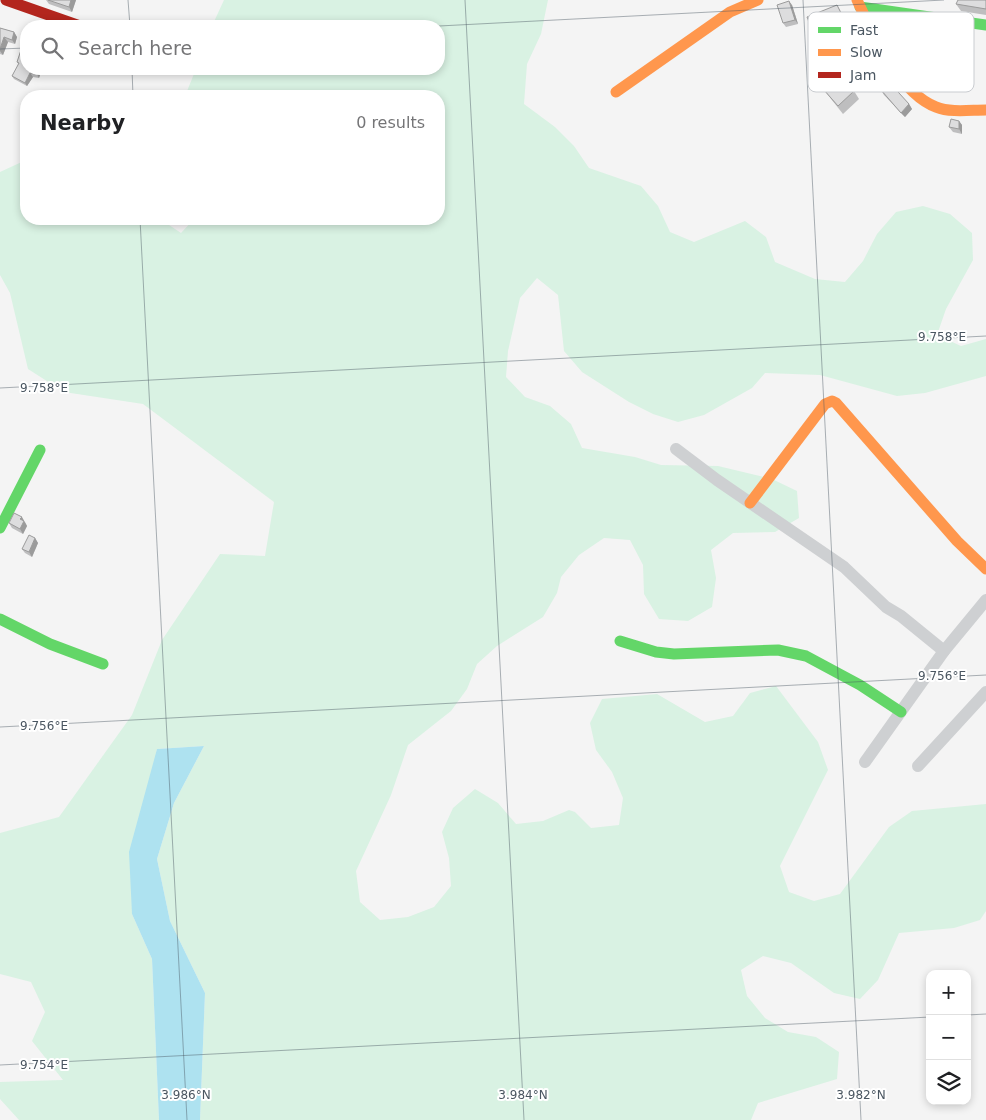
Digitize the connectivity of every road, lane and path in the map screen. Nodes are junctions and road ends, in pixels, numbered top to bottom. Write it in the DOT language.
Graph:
graph roads {
  1 [pos="6,0"];
  2 [pos="758,0"];
  3 [pos="859,4"];
  4 [pos="910,12"];
  5 [pos="63,20"];
  6 [pos="616,92"];
  7 [pos="913,92"];
  8 [pos="986,110"];
  9 [pos="676,449"];
  10 [pos="40,450"];
  11 [pos="750,503"];
  12 [pos="0,528"];
  13 [pos="986,568"];
  14 [pos="986,600"];
  15 [pos="0,619"];
  16 [pos="620,641"];
  17 [pos="944,651"];
  18 [pos="103,664"];
  19 [pos="986,692"];
  20 [pos="901,712"];
  21 [pos="865,762"];
  22 [pos="918,766"];
  1 -- 5 [label="street"];
  2 -- 6 [label="street"];
  3 -- 4 [label="street"];
  7 -- 8 [label="street"];
  9 -- 11 [label="street"];
  10 -- 12 [label="street"];
  11 -- 13 [label="street"];
  11 -- 17 [label="street"];
  14 -- 17 [label="street"];
  15 -- 18 [label="street"];
  16 -- 20 [label="street"];
  17 -- 20 [label="street"];
  19 -- 22 [label="street"];
  20 -- 21 [label="street"];
}
